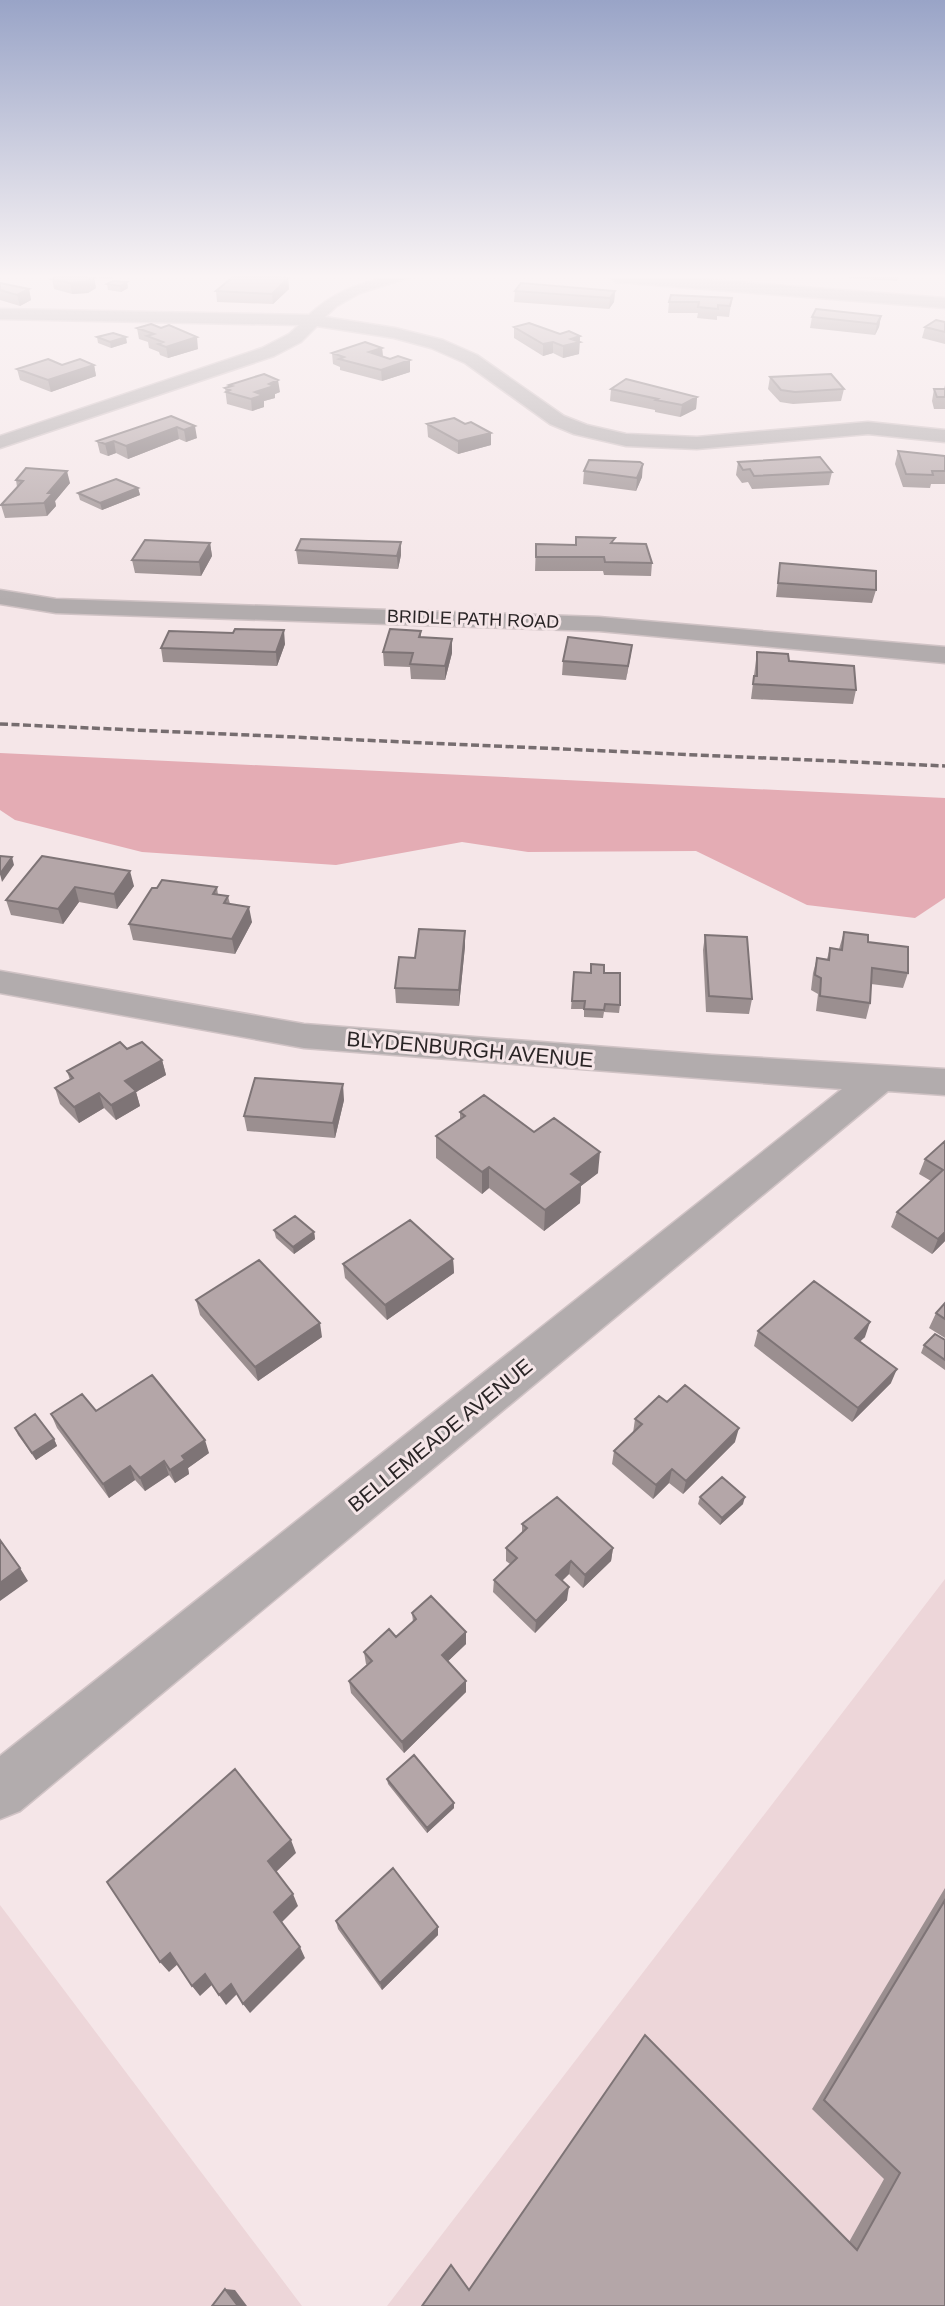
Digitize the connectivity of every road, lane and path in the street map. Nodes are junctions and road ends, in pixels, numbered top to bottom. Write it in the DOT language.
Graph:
graph roads {
  1 [pos="171,385"];
  2 [pos="507,385"];
  3 [pos="945,436"];
  4 [pos="0,442"];
  5 [pos="0,597"];
  6 [pos="945,655"];
  7 [pos="0,982"];
  8 [pos="880,1078"];
  9 [pos="945,1082"];
  10 [pos="0,1791"];
  1 -- 4 [label="street"];
  2 -- 3 [label="street"];
  5 -- 6 [label="street, BRIDLE PATH ROAD"];
  7 -- 8 [label="street, BLYDENBURGH AVENUE"];
  8 -- 9 [label="street, BLYDENBURGH AVENUE"];
  8 -- 10 [label="street, BELLEMEADE AVENUE"];
}
